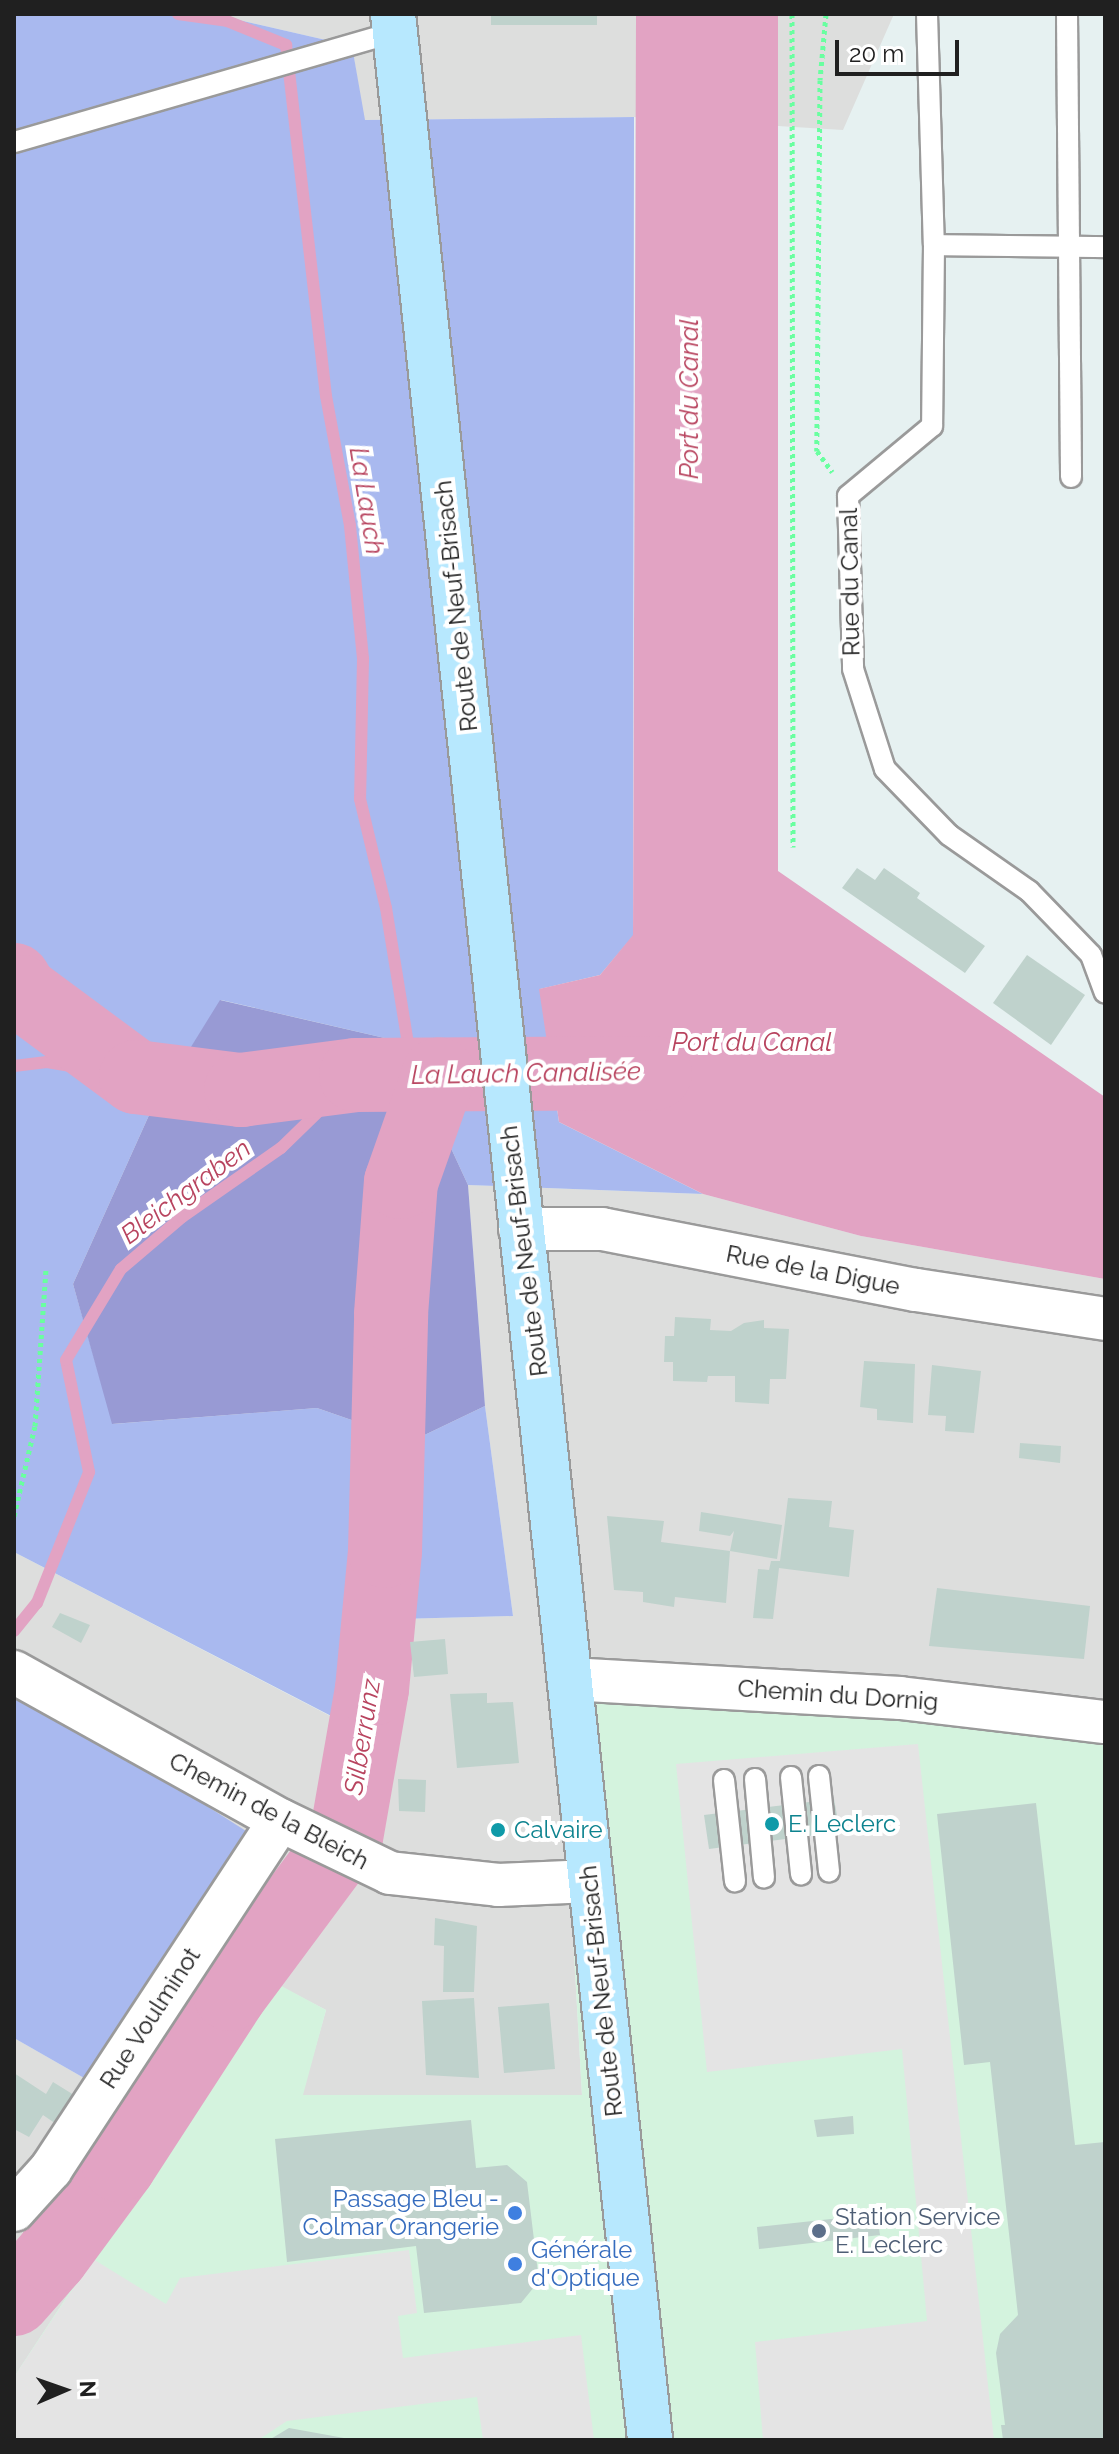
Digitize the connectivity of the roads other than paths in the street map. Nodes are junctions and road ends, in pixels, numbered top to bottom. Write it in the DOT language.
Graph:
graph roads {
  1 [pos="927,14"];
  2 [pos="1067,14"];
  3 [pos="394,23"];
  4 [pos="14,142"];
  5 [pos="934,245"];
  6 [pos="1067,246"];
  7 [pos="1105,247"];
  8 [pos="1071,477"];
  9 [pos="1105,993"];
  10 [pos="520,1229"];
  11 [pos="1105,1319"];
  12 [pos="14,1672"];
  13 [pos="570,1679"];
  14 [pos="1105,1722"];
  15 [pos="819,1776"];
  16 [pos="791,1777"];
  17 [pos="755,1779"];
  18 [pos="724,1780"];
  19 [pos="294,1827"];
  20 [pos="829,1871"];
  21 [pos="801,1874"];
  22 [pos="764,1878"];
  23 [pos="591,1881"];
  24 [pos="735,1881"];
  25 [pos="14,2210"];
  26 [pos="650,2440"];
  1 -- 5 [label="lane, Rue du Canal"];
  2 -- 6 [label="lane"];
  3 -- 4 [label="lane"];
  3 -- 10 [label="main road, Route de Neuf-Brisach"];
  5 -- 6 [label="lane"];
  5 -- 9 [label="lane, Rue du Canal"];
  6 -- 7 [label="lane"];
  6 -- 8 [label="lane"];
  10 -- 11 [label="street, Rue de la Digue"];
  10 -- 13 [label="main road, Route de Neuf-Brisach"];
  12 -- 19 [label="street, Chemin de la Bleich"];
  13 -- 14 [label="street, Chemin du Dornig"];
  13 -- 23 [label="main road, Route de Neuf-Brisach"];
  15 -- 20 [label="lane"];
  16 -- 21 [label="lane"];
  17 -- 22 [label="lane"];
  18 -- 24 [label="lane"];
  19 -- 23 [label="street, Chemin de la Bleich"];
  19 -- 25 [label="street, Rue Voulminot"];
  23 -- 26 [label="main road, Route de Neuf-Brisach"];
}
